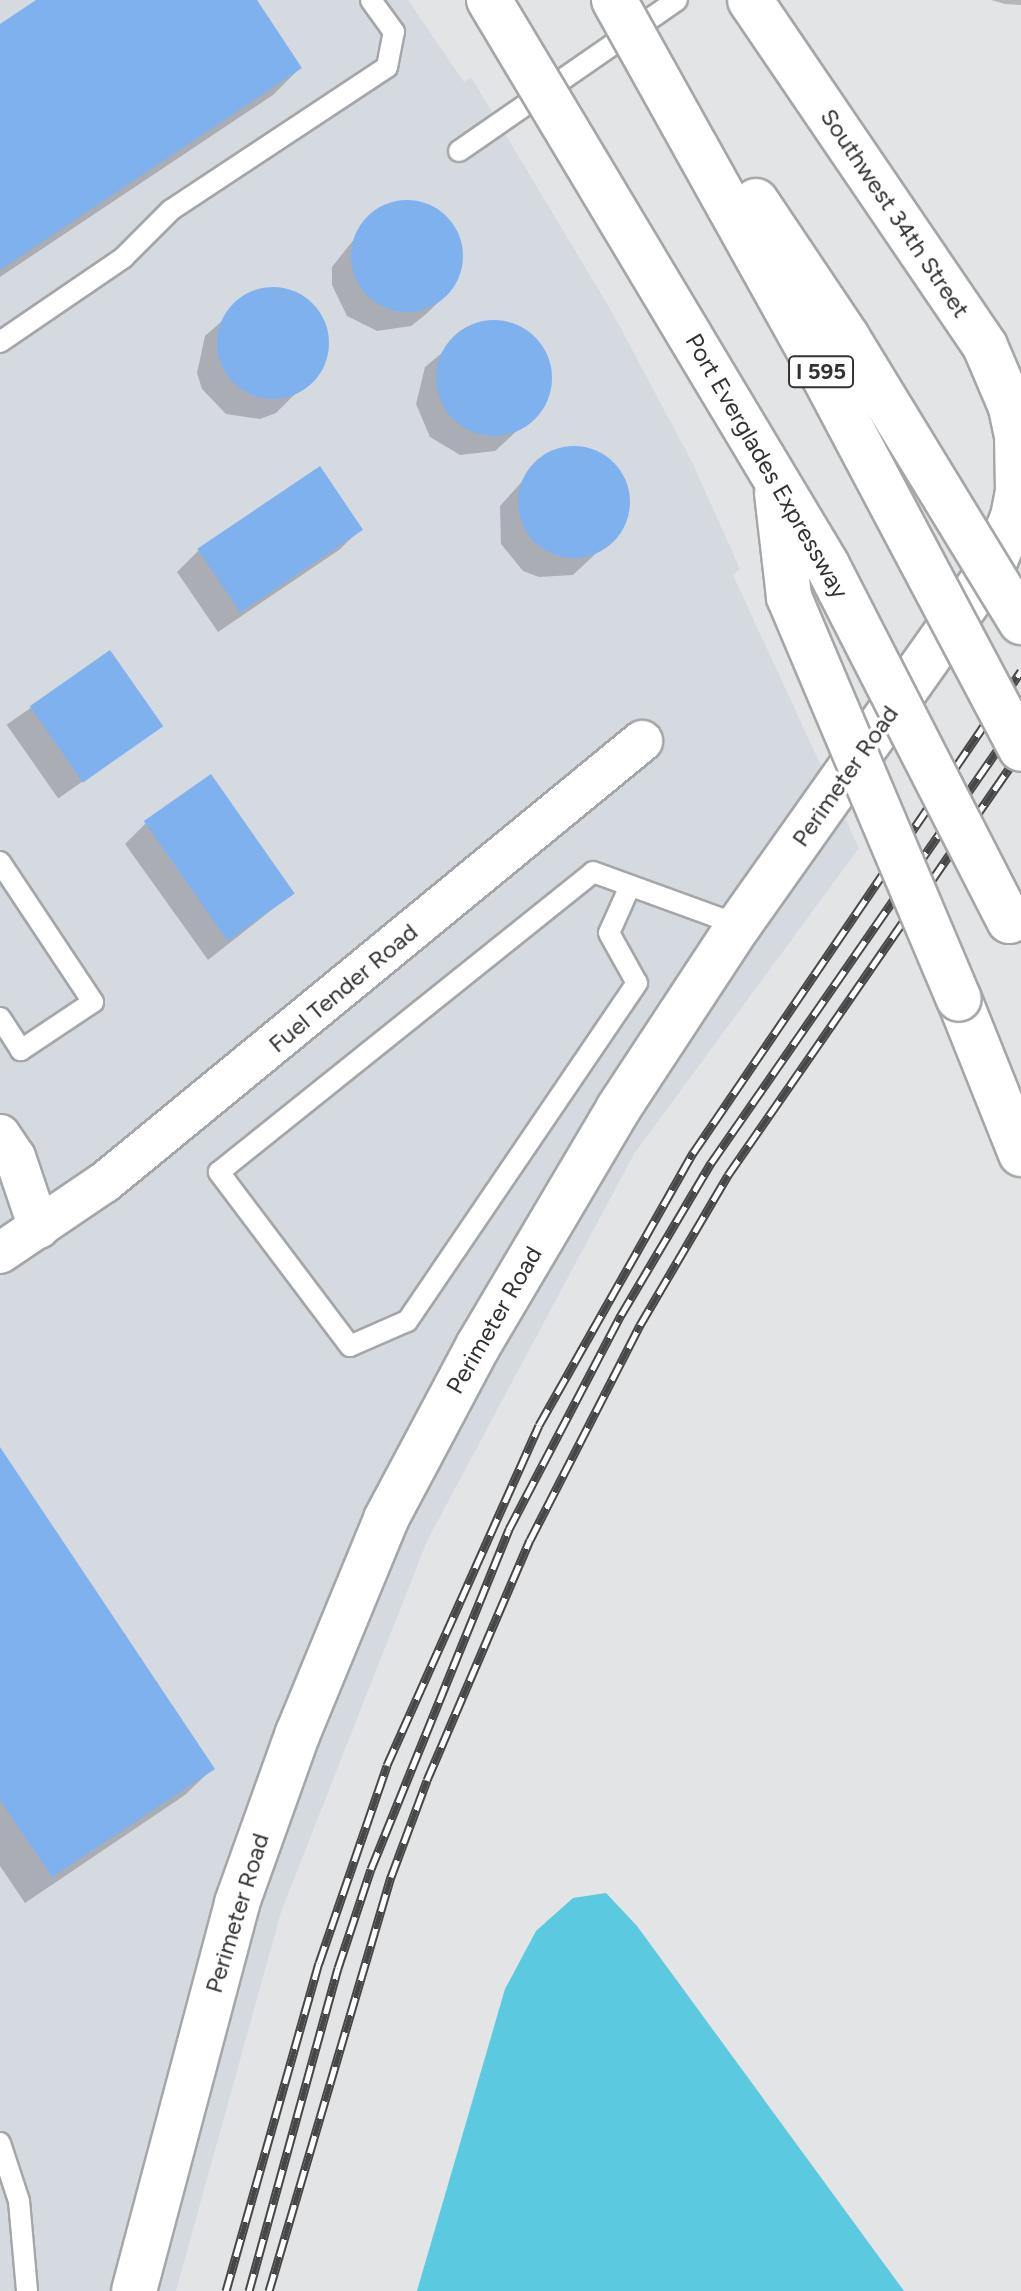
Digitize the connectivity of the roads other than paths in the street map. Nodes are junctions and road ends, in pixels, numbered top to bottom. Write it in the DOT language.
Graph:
graph roads {
  1 [pos="371,0"];
  2 [pos="489,0"];
  3 [pos="614,0"];
  4 [pos="621,0"];
  5 [pos="677,0"];
  6 [pos="750,0"];
  7 [pos="459,151"];
  8 [pos="0,342"];
  9 [pos="1017,436"];
  10 [pos="775,475"];
  11 [pos="1021,622"];
  12 [pos="642,741"];
  13 [pos="1021,749"];
  14 [pos="0,862"];
  15 [pos="630,886"];
  16 [pos="739,925"];
  17 [pos="1015,933"];
  18 [pos="0,1018"];
  19 [pos="0,1135"];
  20 [pos="1021,1154"];
  21 [pos="0,1196"];
  22 [pos="39,1228"];
  23 [pos="0,1253"];
  24 [pos="0,2143"];
  25 [pos="27,2291"];
  26 [pos="134,2291"];
  1 -- 8 [label="lane"];
  2 -- 10 [label="main road, Port Everglades Expressway, bridge"];
  3 -- 13 [label="main road, I 595, bridge"];
  4 -- 11 [label="main road, bridge"];
  5 -- 7 [label="lane"];
  6 -- 9 [label="main road, Southwest 34th Street"];
  9 -- 16 [label="main road, Perimeter Road"];
  10 -- 17 [label="main road, Port Everglades Expressway, bridge"];
  10 -- 20 [label="main road, bridge"];
  12 -- 22 [label="street, Fuel Tender Road"];
  14 -- 18 [label="lane"];
  15 -- 15 [label="lane"];
  15 -- 16 [label="lane"];
  16 -- 26 [label="main road, Perimeter Road"];
  19 -- 22 [label="street"];
  21 -- 22 [label="street"];
  22 -- 23 [label="street, Fuel Tender Road"];
  24 -- 25 [label="lane"];
}
